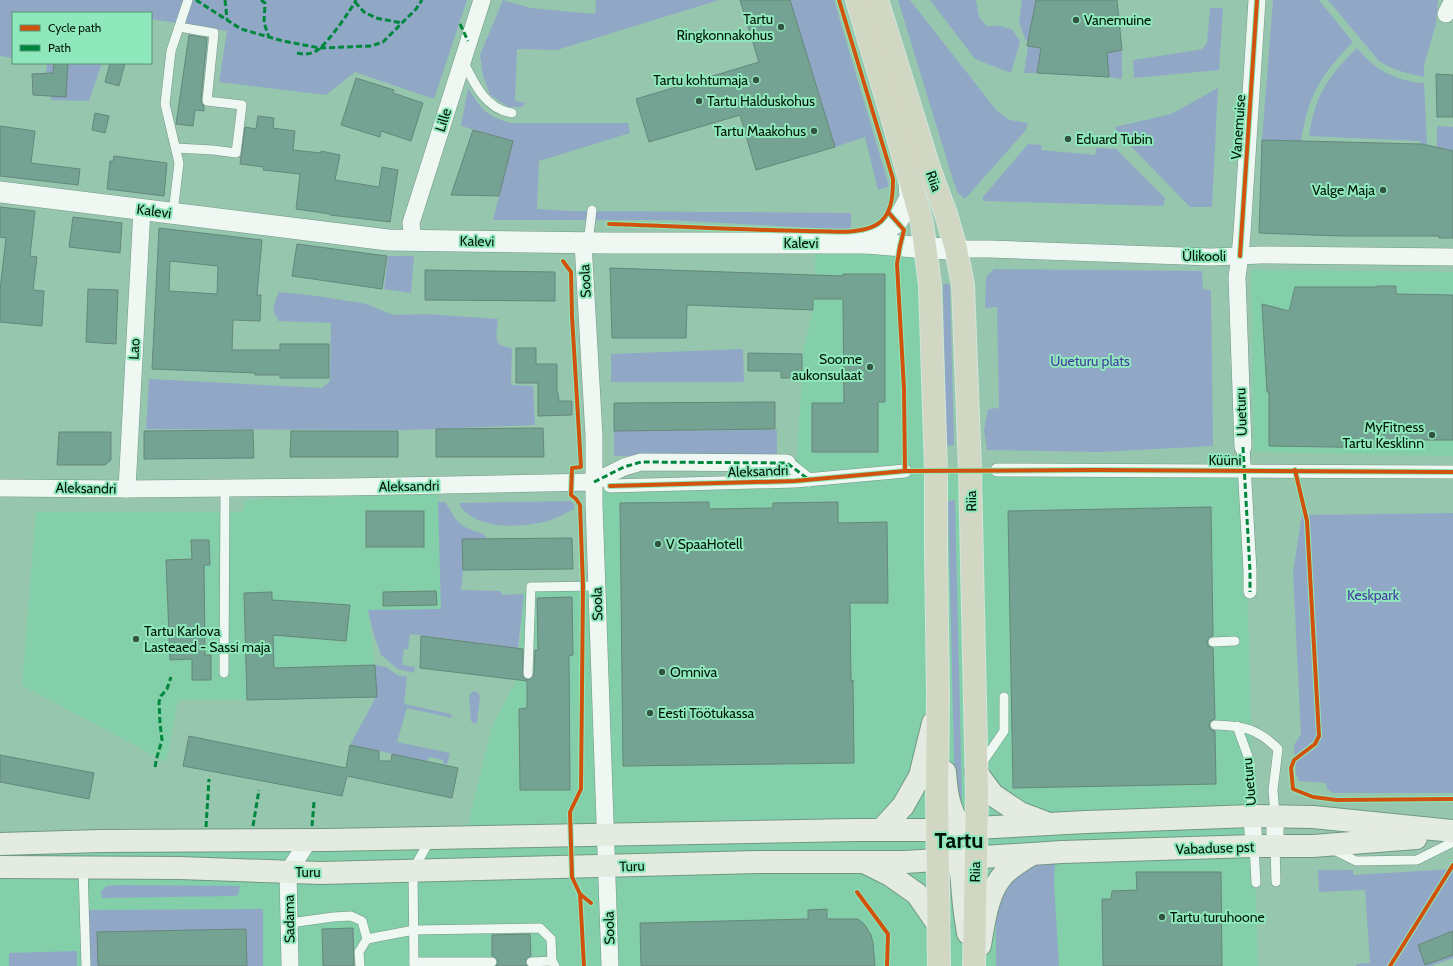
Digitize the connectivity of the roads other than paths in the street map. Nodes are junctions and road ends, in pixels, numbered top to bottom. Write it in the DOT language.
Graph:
graph roads {
  1 [pos="188,0"];
  2 [pos="482,0"];
  3 [pos="857,0"];
  4 [pos="877,0"];
  5 [pos="1257,0"];
  6 [pos="179,27"];
  7 [pos="462,60"];
  8 [pos="512,113"];
  9 [pos="176,148"];
  10 [pos="910,180"];
  11 [pos="0,192"];
  12 [pos="142,209"];
  13 [pos="592,210"];
  14 [pos="173,213"];
  15 [pos="413,240"];
  16 [pos="585,243"];
  17 [pos="867,243"];
  18 [pos="926,248"];
  19 [pos="956,249"];
  20 [pos="1240,256"];
  21 [pos="1453,256"];
  22 [pos="1243,447"];
  23 [pos="787,463"];
  24 [pos="997,470"];
  25 [pos="905,471"];
  26 [pos="1245,471"];
  27 [pos="1453,472"];
  28 [pos="809,480"];
  29 [pos="602,484"];
  30 [pos="0,488"];
  31 [pos="225,488"];
  32 [pos="127,489"];
  33 [pos="597,586"];
  34 [pos="1250,592"];
  35 [pos="1235,641"];
  36 [pos="1213,642"];
  37 [pos="224,673"];
  38 [pos="528,674"];
  39 [pos="938,695"];
  40 [pos="1004,696"];
  41 [pos="1215,725"];
  42 [pos="1237,726"];
  43 [pos="976,772"];
  44 [pos="1252,816"];
  45 [pos="1275,816"];
  46 [pos="1048,824"];
  47 [pos="881,830"];
  48 [pos="1453,831"];
  49 [pos="1453,834"];
  50 [pos="606,836"];
  51 [pos="431,838"];
  52 [pos="309,840"];
  53 [pos="957,842"];
  54 [pos="1453,842"];
  55 [pos="0,844"];
  56 [pos="1324,845"];
  57 [pos="1265,846"];
  58 [pos="1032,854"];
  59 [pos="863,862"];
  60 [pos="608,866"];
  61 [pos="83,867"];
  62 [pos="0,868"];
  63 [pos="413,870"];
  64 [pos="288,872"];
  65 [pos="1276,882"];
  66 [pos="1256,883"];
  67 [pos="290,924"];
  68 [pos="939,926"];
  69 [pos="414,930"];
  70 [pos="366,939"];
  71 [pos="492,962"];
  72 [pos="531,962"];
  73 [pos="414,964"];
  74 [pos="554,964"];
  75 [pos="86,966"];
  76 [pos="290,966"];
  77 [pos="360,966"];
  78 [pos="610,966"];
  79 [pos="940,966"];
  80 [pos="974,966"];
  1 -- 6 [label="lane"];
  2 -- 7 [label="street, Lille"];
  3 -- 10 [label="highway, Riia"];
  4 -- 19 [label="highway, Riia"];
  5 -- 20 [label="street, Vanemuise"];
  6 -- 9 [label="lane"];
  6 -- 9 [label="lane"];
  7 -- 8 [label="lane"];
  7 -- 15 [label="street, Lille"];
  9 -- 14 [label="lane"];
  10 -- 17 [label="street"];
  10 -- 18 [label="highway, Riia"];
  11 -- 12 [label="street, Kalevi"];
  12 -- 14 [label="street, Kalevi"];
  12 -- 32 [label="street, Lao"];
  13 -- 16 [label="lane"];
  14 -- 15 [label="street, Kalevi"];
  15 -- 16 [label="street, Kalevi"];
  16 -- 17 [label="street, Kalevi"];
  16 -- 29 [label="street, Soola"];
  17 -- 18 [label="street, Kalevi"];
  18 -- 19 [label="street, Kalevi"];
  18 -- 39 [label="highway, Riia"];
  19 -- 20 [label="street, Ülikooli"];
  19 -- 43 [label="highway, Riia"];
  20 -- 21 [label="street, Ülikooli"];
  20 -- 22 [label="street, Uueturu"];
  22 -- 26 [label="street, Uueturu"];
  23 -- 28 [label="street, Aleksandri"];
  23 -- 29 [label="street, Aleksandri"];
  24 -- 26 [label="street, Küüni"];
  25 -- 28 [label="street, Aleksandri"];
  26 -- 27 [label="street, Küüni"];
  26 -- 34 [label="street, Uueturu"];
  28 -- 29 [label="street, Aleksandri"];
  29 -- 31 [label="street, Aleksandri"];
  29 -- 33 [label="street, Soola"];
  30 -- 32 [label="street, Aleksandri"];
  31 -- 32 [label="street, Aleksandri"];
  31 -- 37 [label="lane"];
  33 -- 38 [label="lane"];
  33 -- 50 [label="street, Soola"];
  35 -- 36 [label="lane"];
  39 -- 47 [label="main road"];
  39 -- 53 [label="highway, Riia"];
  40 -- 43 [label="lane"];
  41 -- 42 [label="lane"];
  42 -- 44 [label="lane, Uueturu"];
  42 -- 45 [label="lane, Uueturu"];
  43 -- 46 [label="main road"];
  43 -- 53 [label="highway, Riia"];
  44 -- 45 [label="main road"];
  44 -- 46 [label="main road"];
  44 -- 57 [label="street"];
  45 -- 48 [label="main road"];
  45 -- 57 [label="street"];
  46 -- 53 [label="main road"];
  47 -- 50 [label="main road"];
  47 -- 53 [label="main road"];
  49 -- 56 [label="main road, Vabaduse pst"];
  50 -- 51 [label="main road"];
  50 -- 60 [label="street, Soola"];
  51 -- 52 [label="main road"];
  51 -- 63 [label="lane"];
  52 -- 55 [label="main road"];
  52 -- 64 [label="street, Turu"];
  53 -- 58 [label="main road, Vabaduse pst"];
  53 -- 59 [label="main road, Turu"];
  53 -- 68 [label="highway, Riia"];
  53 -- 80 [label="highway, Riia"];
  54 -- 56 [label="lane"];
  56 -- 57 [label="main road, Vabaduse pst"];
  57 -- 58 [label="main road, Vabaduse pst"];
  57 -- 65 [label="lane"];
  57 -- 66 [label="lane"];
  58 -- 80 [label="main road"];
  59 -- 60 [label="main road, Turu"];
  59 -- 68 [label="main road"];
  60 -- 63 [label="main road, Turu"];
  60 -- 78 [label="street, Soola"];
  61 -- 62 [label="main road, Turu"];
  61 -- 64 [label="main road, Turu"];
  61 -- 75 [label="lane"];
  63 -- 64 [label="main road, Turu"];
  63 -- 69 [label="lane"];
  64 -- 67 [label="street, Sadama"];
  67 -- 70 [label="lane"];
  67 -- 76 [label="street, Sadama"];
  68 -- 79 [label="highway, Riia"];
  69 -- 70 [label="lane"];
  69 -- 73 [label="lane"];
  69 -- 74 [label="lane"];
  70 -- 77 [label="lane"];
  71 -- 73 [label="lane"];
  72 -- 74 [label="lane"];
}
